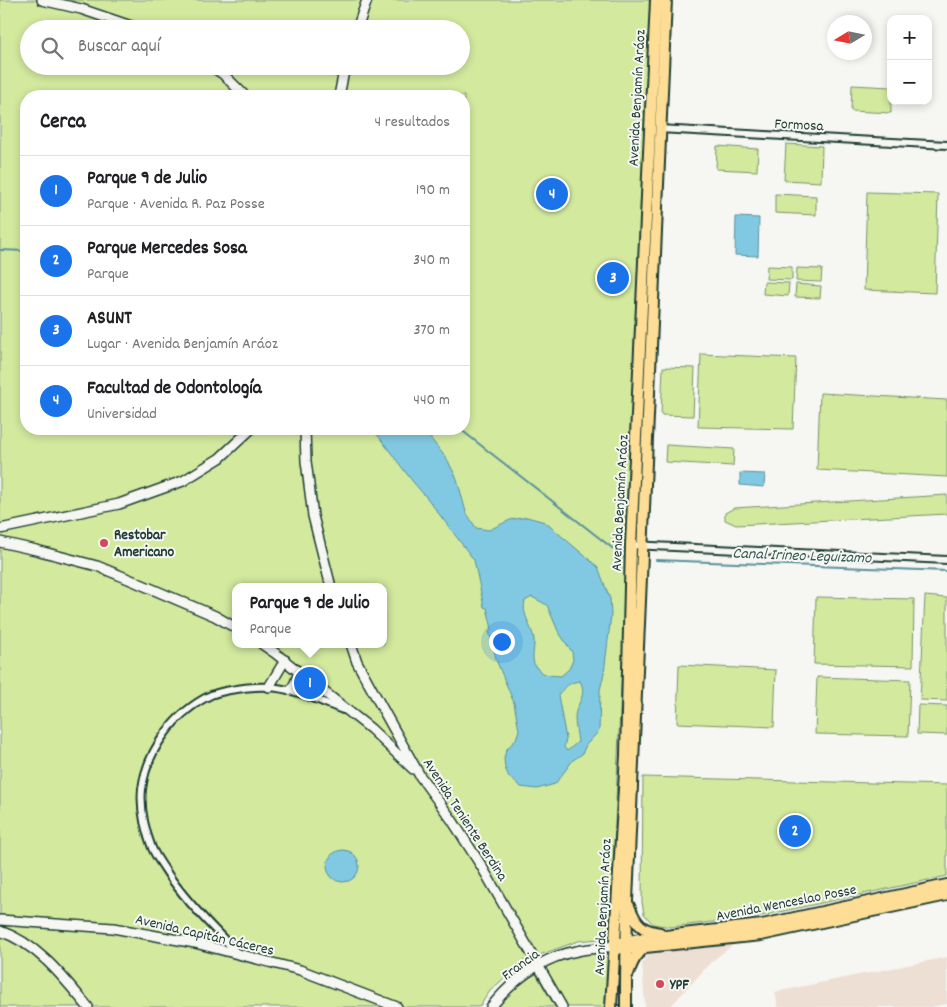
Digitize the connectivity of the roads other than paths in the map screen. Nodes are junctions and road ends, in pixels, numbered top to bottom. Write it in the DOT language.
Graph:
graph roads {
  1 [pos="42,0"];
  2 [pos="367,0"];
  3 [pos="656,0"];
  4 [pos="666,0"];
  5 [pos="113,20"];
  6 [pos="360,20"];
  7 [pos="224,75"];
  8 [pos="343,75"];
  9 [pos="240,90"];
  10 [pos="340,90"];
  11 [pos="650,129"];
  12 [pos="661,130"];
  13 [pos="947,145"];
  14 [pos="245,435"];
  15 [pos="304,435"];
  16 [pos="0,529"];
  17 [pos="0,542"];
  18 [pos="631,545"];
  19 [pos="643,546"];
  20 [pos="947,560"];
  21 [pos="330,583"];
  22 [pos="232,626"];
  23 [pos="268,648"];
  24 [pos="352,648"];
  25 [pos="284,660"];
  26 [pos="299,672"];
  27 [pos="269,687"];
  28 [pos="291,690"];
  29 [pos="352,714"];
  30 [pos="420,776"];
  31 [pos="947,885"];
  32 [pos="947,896"];
  33 [pos="627,901"];
  34 [pos="0,920"];
  35 [pos="0,931"];
  36 [pos="669,935"];
  37 [pos="615,945"];
  38 [pos="626,945"];
  39 [pos="646,946"];
  40 [pos="600,948"];
  41 [pos="239,954"];
  42 [pos="538,965"];
  43 [pos="626,982"];
  44 [pos="88,1007"];
  45 [pos="397,1007"];
  46 [pos="491,1007"];
  47 [pos="562,1007"];
  48 [pos="611,1007"];
  49 [pos="626,1007"];
  1 -- 5 [label="street"];
  2 -- 6 [label="street"];
  3 -- 11 [label="main road, Avenida Benjamín Aráoz"];
  4 -- 12 [label="main road, Avenida Benjamín Aráoz"];
  7 -- 9 [label="street"];
  8 -- 10 [label="street"];
  11 -- 12 [label="street, Formosa"];
  11 -- 18 [label="main road, Avenida Benjamín Aráoz"];
  12 -- 13 [label="street, Formosa"];
  12 -- 19 [label="main road, Avenida Benjamín Aráoz"];
  14 -- 16 [label="street"];
  15 -- 21 [label="street"];
  17 -- 22 [label="street"];
  18 -- 19 [label="street"];
  18 -- 37 [label="main road, Avenida Benjamín Aráoz"];
  19 -- 20 [label="street"];
  19 -- 33 [label="main road, Avenida Benjamín Aráoz"];
  23 -- 25 [label="street"];
  24 -- 30 [label="street, Avenida Teniente Berdina"];
  25 -- 26 [label="street"];
  25 -- 27 [label="street"];
  26 -- 28 [label="street"];
  26 -- 29 [label="street"];
  27 -- 28 [label="street"];
  27 -- 41 [label="street"];
  28 -- 29 [label="street"];
  29 -- 30 [label="street"];
  30 -- 42 [label="street, Avenida Teniente Berdina"];
  31 -- 36 [label="main road, Avenida Wenceslao Posse"];
  32 -- 39 [label="main road"];
  33 -- 36 [label="main road"];
  33 -- 38 [label="main road, Avenida Benjamín Aráoz"];
  34 -- 41 [label="street, Avenida Capitán Cáceres"];
  35 -- 44 [label="street"];
  36 -- 38 [label="main road, Avenida Wenceslao Posse"];
  37 -- 38 [label="main road, Avenida Wenceslao Posse"];
  37 -- 40 [label="street, Avenida Wenceslao Posse"];
  37 -- 48 [label="main road, Avenida Benjamín Aráoz"];
  38 -- 39 [label="main road"];
  38 -- 43 [label="main road, Avenida Benjamín Aráoz"];
  39 -- 43 [label="main road"];
  40 -- 42 [label="street, Francia"];
  41 -- 45 [label="street, Avenida Capitán Cáceres"];
  42 -- 46 [label="street, Francia"];
  42 -- 47 [label="street, Avenida Teniente Berdina"];
  43 -- 49 [label="main road, Avenida Benjamín Aráoz"];
}
